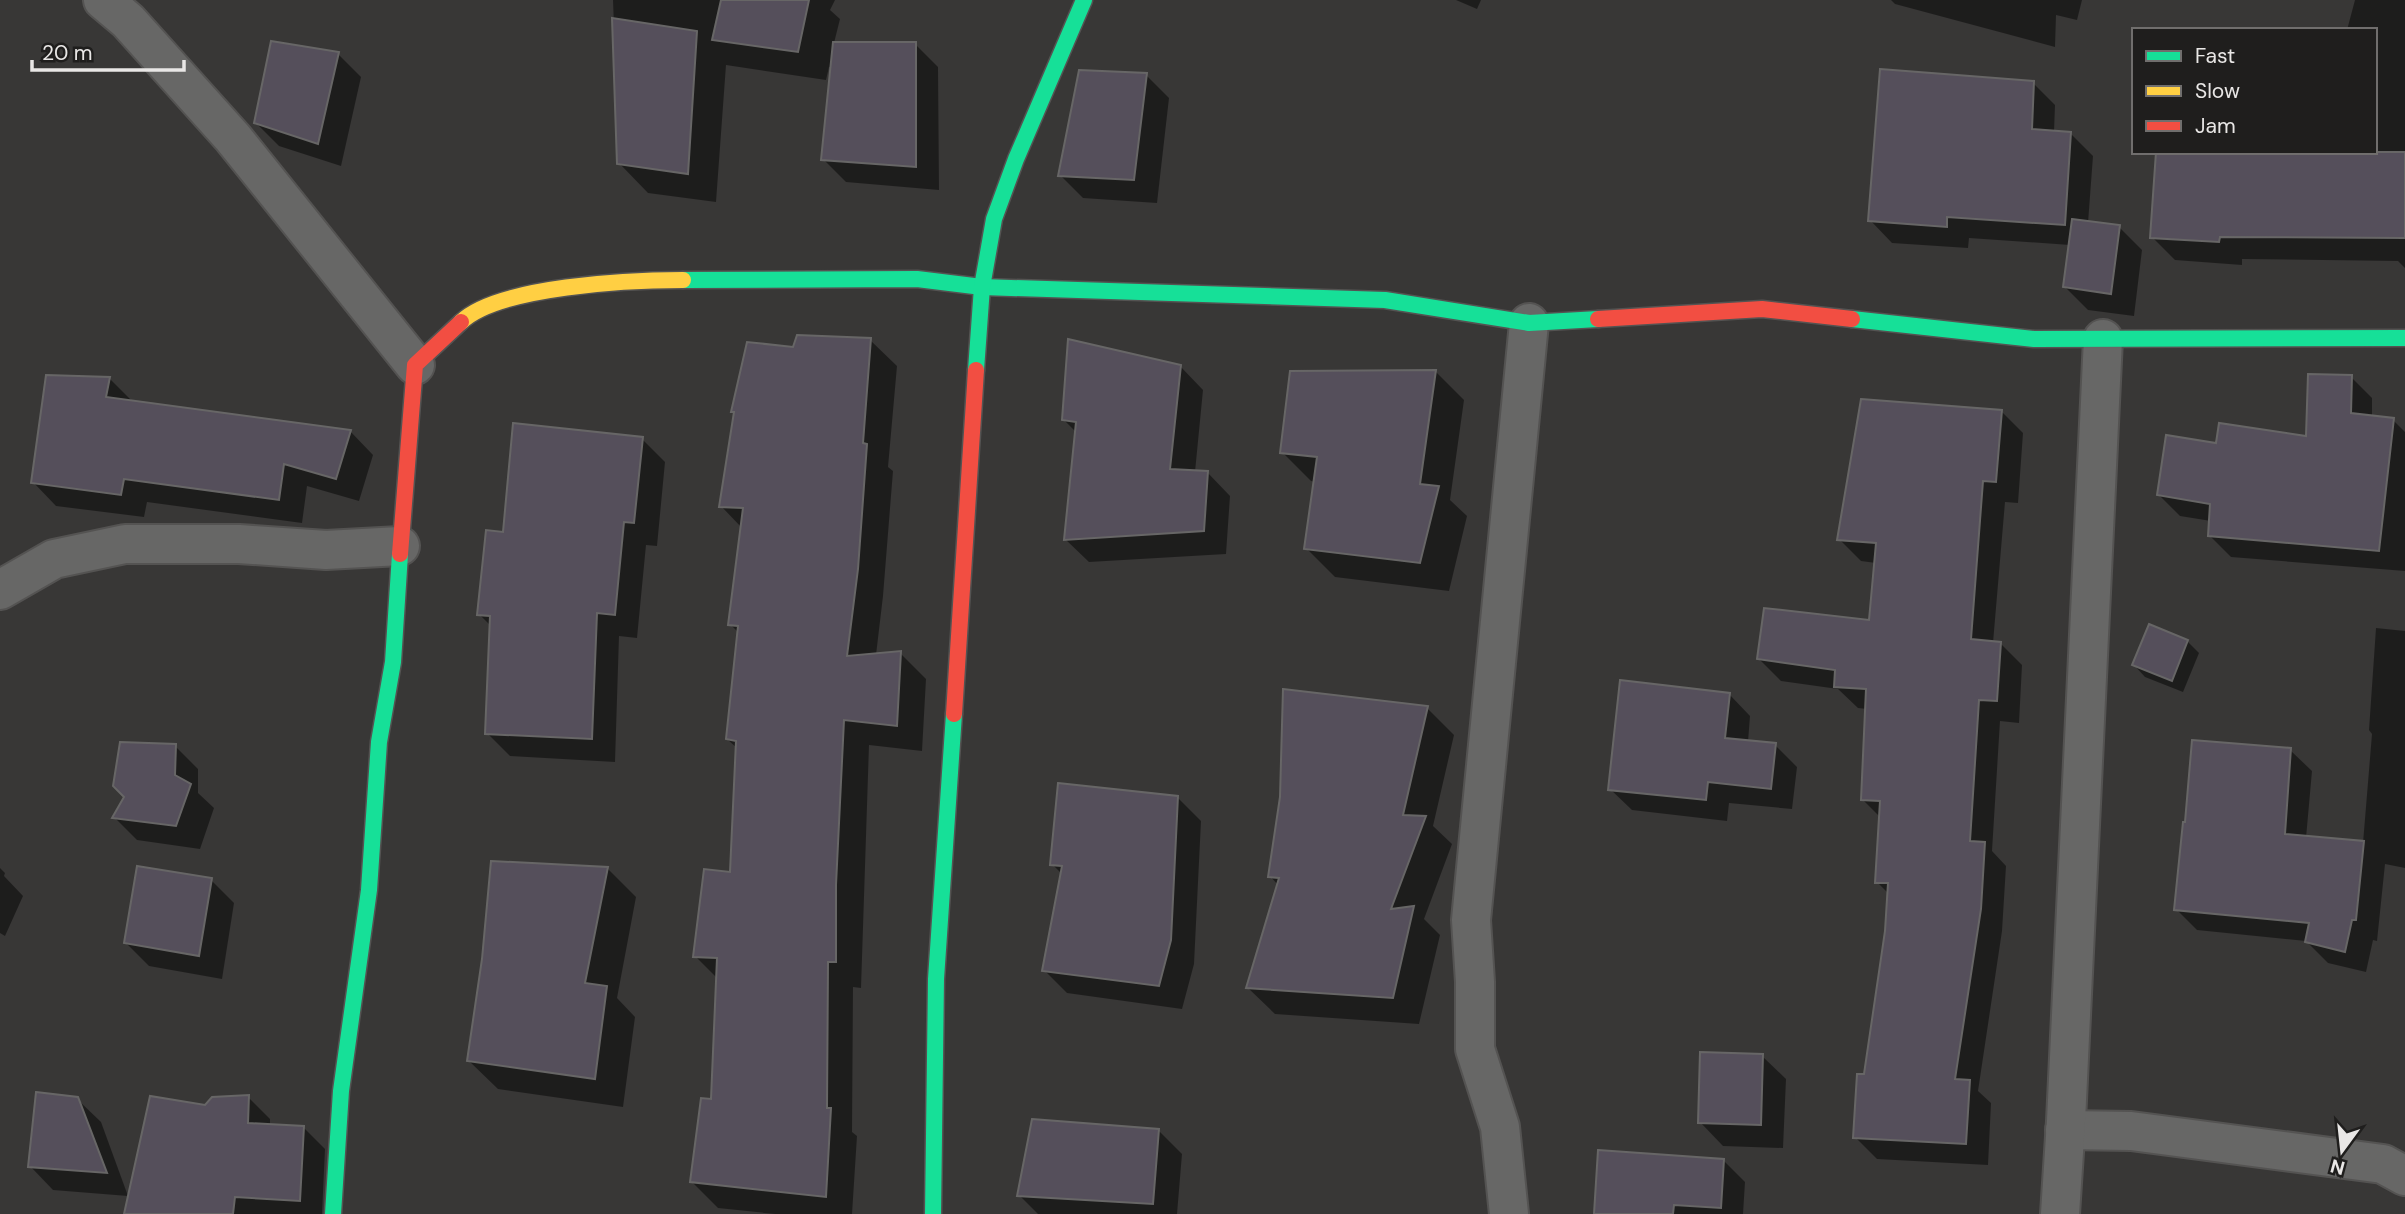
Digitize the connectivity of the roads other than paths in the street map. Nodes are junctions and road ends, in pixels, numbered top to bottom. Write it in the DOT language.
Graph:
graph roads {
  1 [pos="103,0"];
  2 [pos="1084,0"];
  3 [pos="982,287"];
  4 [pos="1529,323"];
  5 [pos="2405,338"];
  6 [pos="2103,339"];
  7 [pos="415,365"];
  8 [pos="400,545"];
  9 [pos="0,590"];
  10 [pos="2065,1130"];
  11 [pos="2405,1176"];
  12 [pos="333,1214"];
  13 [pos="933,1214"];
  14 [pos="1509,1214"];
  15 [pos="2060,1214"];
  1 -- 7 [label="street"];
  2 -- 3 [label="street"];
  3 -- 4 [label="street"];
  3 -- 7 [label="street"];
  3 -- 13 [label="street"];
  4 -- 6 [label="street"];
  4 -- 14 [label="street"];
  5 -- 6 [label="street"];
  6 -- 10 [label="street"];
  7 -- 8 [label="street"];
  8 -- 9 [label="street"];
  8 -- 12 [label="street"];
  10 -- 11 [label="street"];
  10 -- 15 [label="street"];
}
